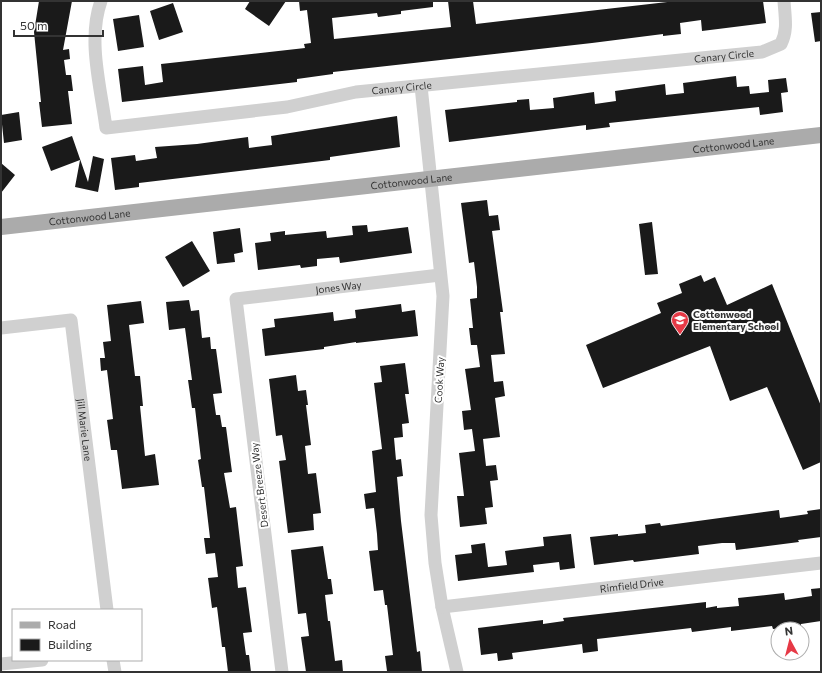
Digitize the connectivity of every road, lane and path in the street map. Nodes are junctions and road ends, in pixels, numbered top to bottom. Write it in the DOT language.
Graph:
graph roads {
  1 [pos="101,1"];
  2 [pos="784,1"];
  3 [pos="421,86"];
  4 [pos="821,135"];
  5 [pos="432,179"];
  6 [pos="1,227"];
  7 [pos="440,275"];
  8 [pos="236,299"];
  9 [pos="1,328"];
  10 [pos="821,563"];
  11 [pos="442,607"];
  12 [pos="107,609"];
  13 [pos="32,661"];
  14 [pos="114,661"];
  15 [pos="1,664"];
  16 [pos="115,672"];
  17 [pos="282,672"];
  18 [pos="457,672"];
  1 -- 3 [label="street, Canary Circle"];
  2 -- 3 [label="street, Canary Circle"];
  3 -- 5 [label="street, Cook Way"];
  4 -- 5 [label="main road, Cottonwood Lane"];
  5 -- 6 [label="main road, Cottonwood Lane"];
  5 -- 7 [label="street, Cook Way"];
  7 -- 8 [label="street, Jones Way"];
  7 -- 11 [label="street, Cook Way"];
  8 -- 17 [label="street, Desert Breeze Way"];
  9 -- 12 [label="street, Jill Marie Lane"];
  10 -- 11 [label="street, Rimfield Drive"];
  11 -- 18 [label="street, Cook Way"];
  13 -- 15 [label="street"];
  14 -- 16 [label="street"];
}
